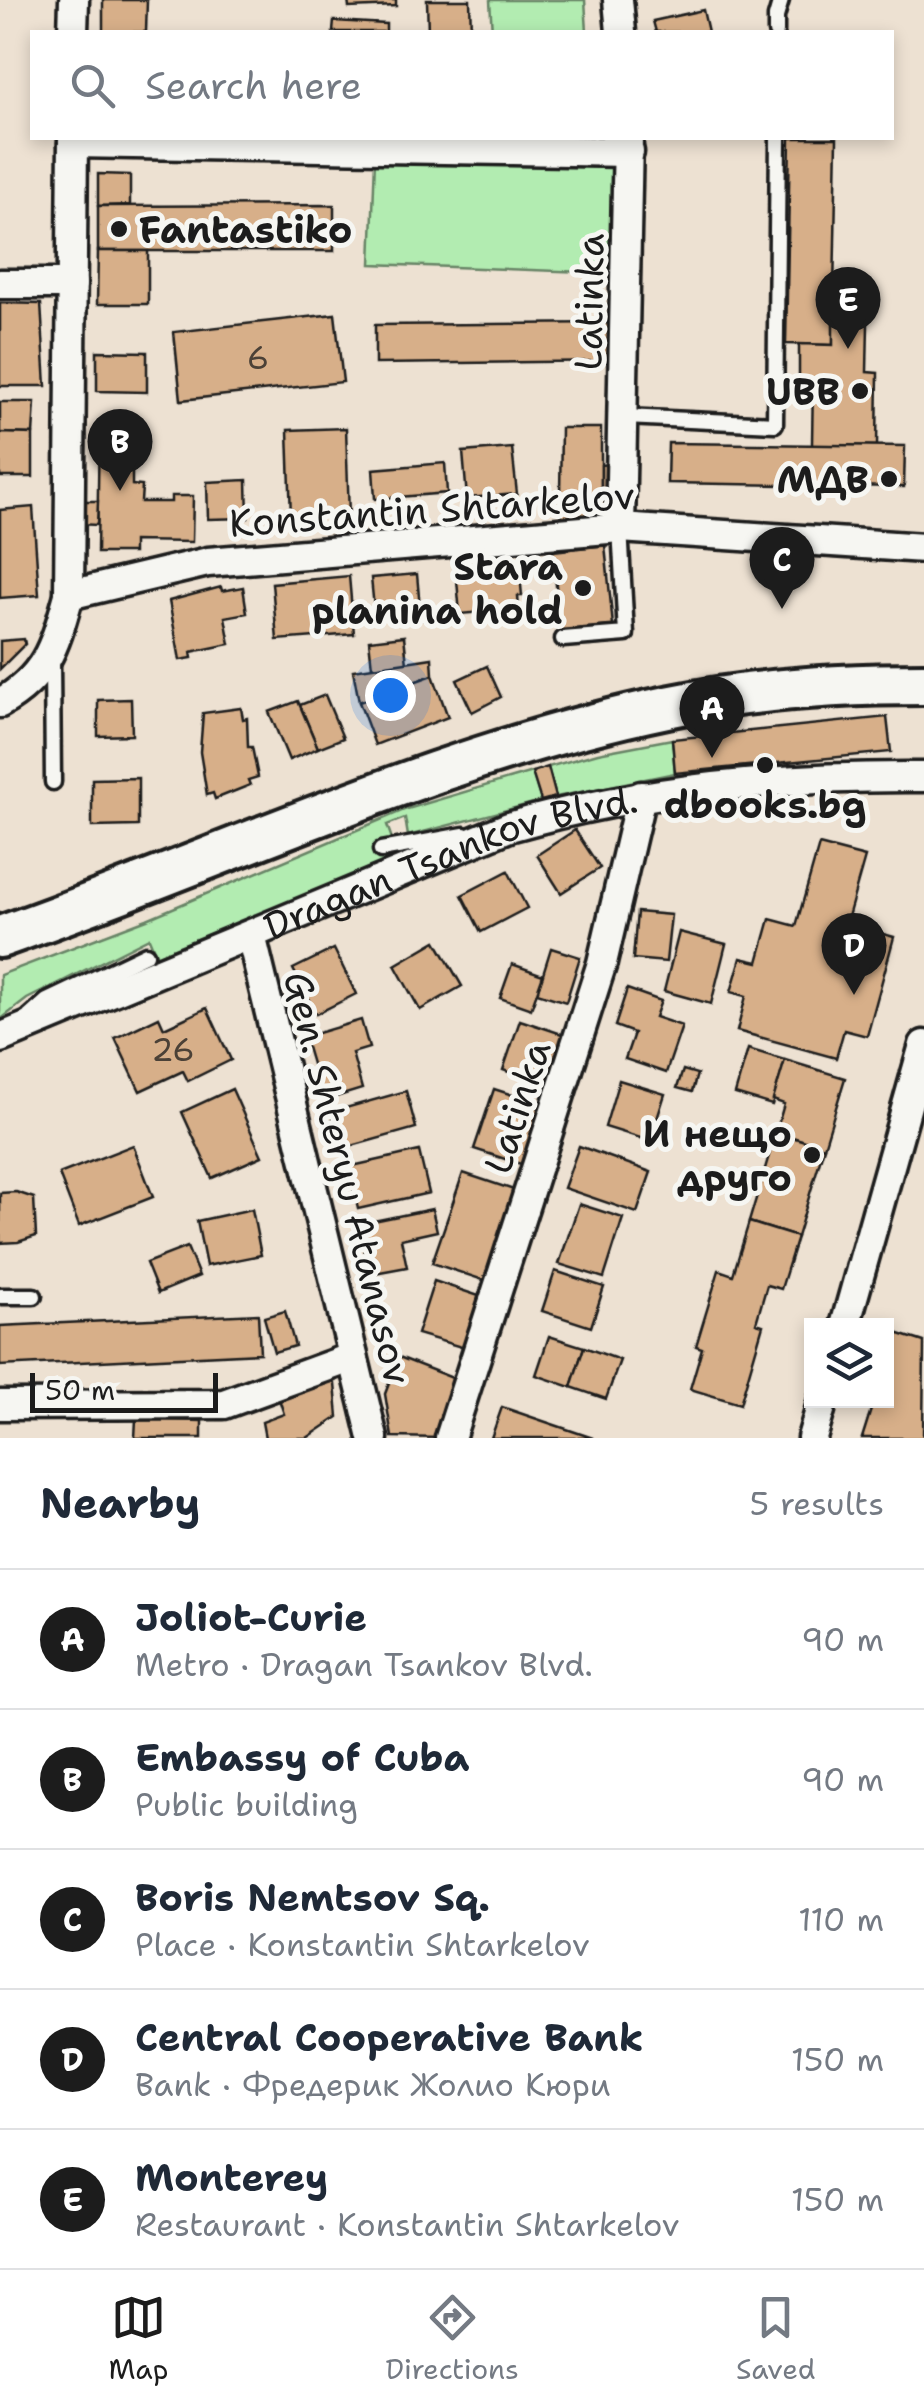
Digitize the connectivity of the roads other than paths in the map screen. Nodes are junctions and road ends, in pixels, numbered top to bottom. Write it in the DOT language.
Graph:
graph roads {
  1 [pos="74,0"];
  2 [pos="618,0"];
  3 [pos="780,0"];
  4 [pos="74,30"];
  5 [pos="621,30"];
  6 [pos="776,30"];
  7 [pos="73,140"];
  8 [pos="778,140"];
  9 [pos="629,145"];
  10 [pos="0,284"];
  11 [pos="72,284"];
  12 [pos="625,417"];
  13 [pos="620,528"];
  14 [pos="924,548"];
  15 [pos="69,594"];
  16 [pos="563,639"];
  17 [pos="52,654"];
  18 [pos="924,684"];
  19 [pos="0,702"];
  20 [pos="924,777"];
  21 [pos="53,782"];
  22 [pos="640,796"];
  23 [pos="511,826"];
  24 [pos="380,850"];
  25 [pos="250,935"];
  26 [pos="0,937"];
  27 [pos="146,954"];
  28 [pos="4,1037"];
  29 [pos="924,1046"];
  30 [pos="920,1081"];
  31 [pos="0,1296"];
  32 [pos="34,1296"];
  33 [pos="846,1318"];
  34 [pos="353,1357"];
  35 [pos="0,1405"];
  36 [pos="821,1408"];
  37 [pos="373,1438"];
  38 [pos="450,1438"];
  39 [pos="812,1438"];
  1 -- 4 [label="street"];
  2 -- 5 [label="street"];
  3 -- 6 [label="lane"];
  7 -- 9 [label="street"];
  7 -- 11 [label="street"];
  8 -- 12 [label="lane"];
  9 -- 12 [label="street, Latinka"];
  10 -- 11 [label="street"];
  11 -- 15 [label="street"];
  12 -- 13 [label="street, Latinka"];
  13 -- 14 [label="street, Konstantin Shtarkelov"];
  13 -- 15 [label="street, Konstantin Shtarkelov"];
  13 -- 16 [label="lane"];
  15 -- 17 [label="street"];
  17 -- 19 [label="street"];
  17 -- 21 [label="lane"];
  18 -- 26 [label="main road"];
  20 -- 22 [label="street, Dragan Tsankov Blvd."];
  22 -- 23 [label="street, Dragan Tsankov Blvd."];
  22 -- 38 [label="street, Latinka"];
  23 -- 24 [label="lane"];
  23 -- 25 [label="street, Dragan Tsankov Blvd."];
  25 -- 28 [label="street, Dragan Tsankov Blvd."];
  25 -- 34 [label="street, Gen. Shteryu Atanasov"];
  27 -- 28 [label="lane"];
  29 -- 30 [label="street"];
  30 -- 33 [label="street"];
  31 -- 32 [label="lane"];
  34 -- 35 [label="street"];
  34 -- 37 [label="street, Gen. Shteryu Atanasov"];
  36 -- 39 [label="street"];
}
